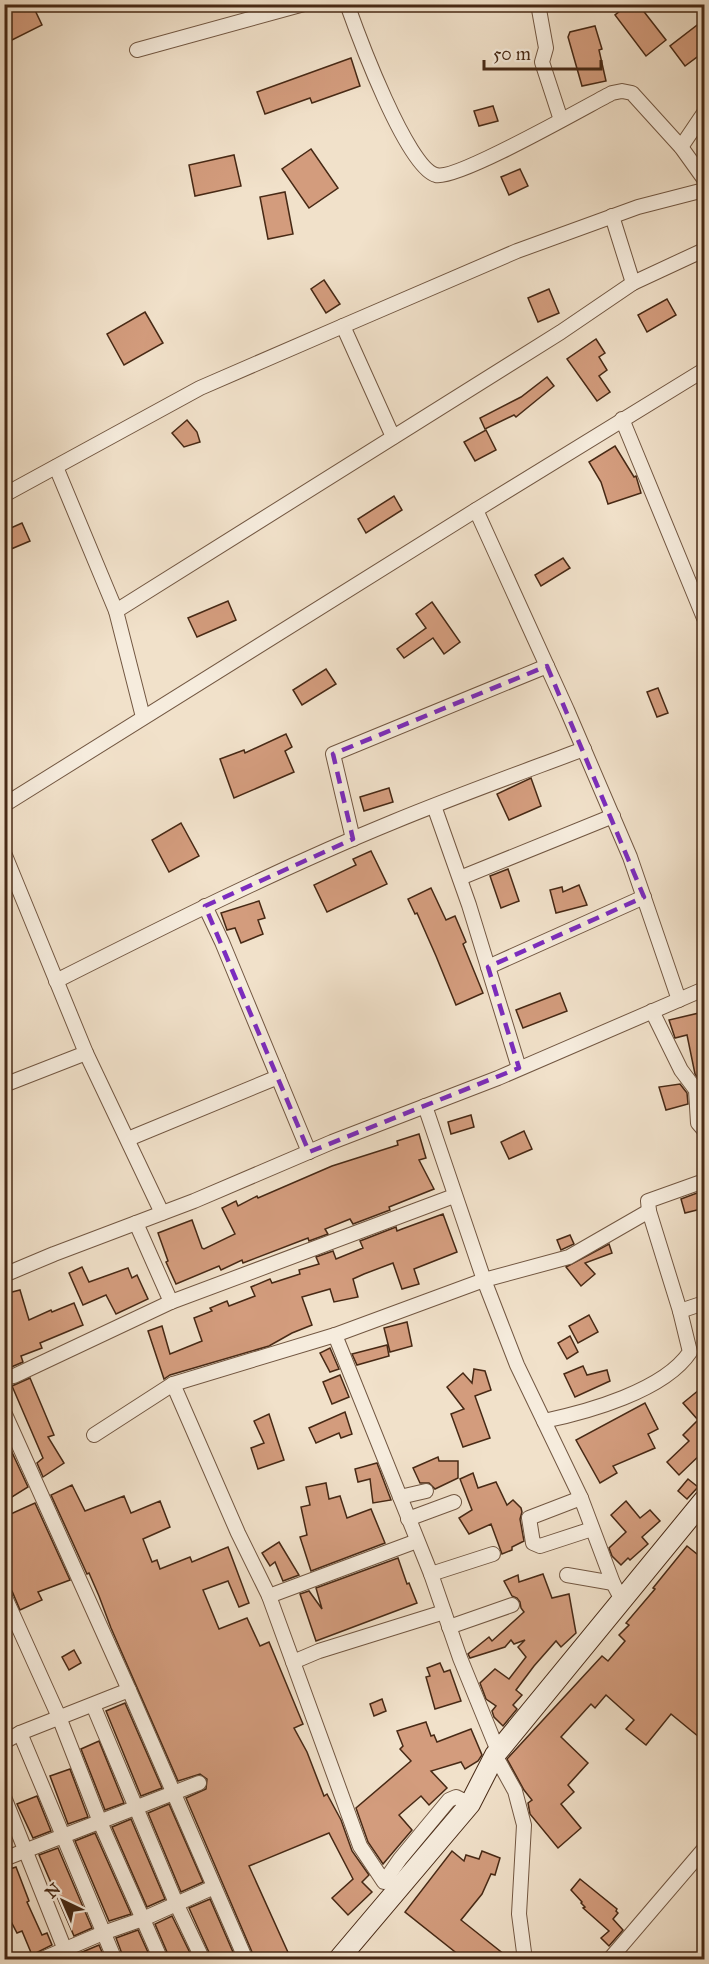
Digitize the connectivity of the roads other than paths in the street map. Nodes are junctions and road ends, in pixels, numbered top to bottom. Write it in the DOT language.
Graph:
graph roads {
  1 [pos="304,4"];
  2 [pos="347,4"];
  3 [pos="538,4"];
  4 [pos="136,50"];
  5 [pos="705,113"];
  6 [pos="561,120"];
  7 [pos="681,147"];
  8 [pos="705,179"];
  9 [pos="705,190"];
  10 [pos="612,216"];
  11 [pos="705,250"];
  12 [pos="633,283"];
  13 [pos="343,326"];
  14 [pos="705,370"];
  15 [pos="622,419"];
  16 [pos="393,437"];
  17 [pos="56,467"];
  18 [pos="4,495"];
  19 [pos="476,510"];
  20 [pos="116,611"];
  21 [pos="705,618"];
  22 [pos="547,666"];
  23 [pos="143,717"];
  24 [pos="584,748"];
  25 [pos="4,805"];
  26 [pos="434,806"];
  27 [pos="613,816"];
  28 [pos="353,839"];
  29 [pos="4,852"];
  30 [pos="460,878"];
  31 [pos="644,897"];
  32 [pos="205,906"];
  33 [pos="488,967"];
  34 [pos="57,981"];
  35 [pos="705,989"];
  36 [pos="679,1000"];
  37 [pos="652,1011"];
  38 [pos="86,1053"];
  39 [pos="519,1068"];
  40 [pos="278,1077"];
  41 [pos="4,1085"];
  42 [pos="425,1106"];
  43 [pos="705,1130"];
  44 [pos="128,1139"];
  45 [pos="309,1152"];
  46 [pos="705,1181"];
  47 [pos="454,1196"];
  48 [pos="648,1211"];
  49 [pos="162,1213"];
  50 [pos="136,1223"];
  51 [pos="4,1275"];
  52 [pos="484,1280"];
  53 [pos="171,1302"];
  54 [pos="705,1304"];
  55 [pos="681,1311"];
  56 [pos="335,1335"];
  57 [pos="4,1378"];
  58 [pos="173,1384"];
  59 [pos="4,1412"];
  60 [pos="544,1421"];
  61 [pos="94,1435"];
  62 [pos="426,1491"];
  63 [pos="400,1497"];
  64 [pos="581,1498"];
  65 [pos="705,1500"];
  66 [pos="454,1502"];
  67 [pos="408,1519"];
  68 [pos="592,1529"];
  69 [pos="417,1540"];
  70 [pos="492,1554"];
  71 [pos="431,1574"];
  72 [pos="567,1575"];
  73 [pos="617,1592"];
  74 [pos="4,1595"];
  75 [pos="269,1596"];
  76 [pos="512,1605"];
  77 [pos="444,1612"];
  78 [pos="449,1627"];
  79 [pos="293,1662"];
  80 [pos="129,1690"];
  81 [pos="93,1705"];
  82 [pos="59,1717"];
  83 [pos="20,1733"];
  84 [pos="4,1742"];
  85 [pos="496,1753"];
  86 [pos="199,1783"];
  87 [pos="173,1794"];
  88 [pos="4,1797"];
  89 [pos="470,1804"];
  90 [pos="137,1808"];
  91 [pos="100,1822"];
  92 [pos="65,1836"];
  93 [pos="705,1849"];
  94 [pos="25,1850"];
  95 [pos="4,1859"];
  96 [pos="214,1887"];
  97 [pos="176,1903"];
  98 [pos="143,1919"];
  99 [pos="103,1933"];
  100 [pos="67,1955"];
  101 [pos="40,1959"];
  102 [pos="116,1959"];
  103 [pos="161,1959"];
  104 [pos="203,1959"];
  105 [pos="246,1959"];
  106 [pos="338,1959"];
  107 [pos="525,1959"];
  108 [pos="609,1959"];
  1 -- 4 [label="street"];
  2 -- 6 [label="street"];
  3 -- 6 [label="street"];
  5 -- 7 [label="street"];
  6 -- 7 [label="street"];
  7 -- 8 [label="street"];
  9 -- 10 [label="street"];
  10 -- 12 [label="street"];
  10 -- 13 [label="street"];
  11 -- 12 [label="street"];
  12 -- 16 [label="street"];
  13 -- 16 [label="street"];
  13 -- 17 [label="street"];
  14 -- 15 [label="street"];
  15 -- 19 [label="street"];
  15 -- 21 [label="street"];
  16 -- 20 [label="street"];
  17 -- 18 [label="street"];
  17 -- 20 [label="street"];
  19 -- 22 [label="street"];
  19 -- 23 [label="street"];
  20 -- 23 [label="street"];
  22 -- 24 [label="street"];
  22 -- 28 [label="street"];
  23 -- 25 [label="street"];
  24 -- 26 [label="street"];
  24 -- 27 [label="street"];
  26 -- 28 [label="street"];
  26 -- 30 [label="street"];
  27 -- 30 [label="street"];
  27 -- 31 [label="street"];
  28 -- 32 [label="street"];
  29 -- 34 [label="street"];
  30 -- 33 [label="street"];
  31 -- 33 [label="street"];
  31 -- 36 [label="street"];
  32 -- 34 [label="street"];
  32 -- 40 [label="street"];
  33 -- 39 [label="street"];
  34 -- 38 [label="street"];
  35 -- 36 [label="street"];
  36 -- 37 [label="street"];
  37 -- 39 [label="street"];
  37 -- 43 [label="street"];
  38 -- 41 [label="street"];
  38 -- 44 [label="street"];
  39 -- 42 [label="street"];
  40 -- 44 [label="street"];
  40 -- 45 [label="street"];
  42 -- 45 [label="street"];
  42 -- 47 [label="street"];
  44 -- 49 [label="street"];
  45 -- 49 [label="street"];
  46 -- 48 [label="street"];
  47 -- 52 [label="street"];
  47 -- 53 [label="street"];
  48 -- 52 [label="street"];
  48 -- 55 [label="street"];
  49 -- 50 [label="street"];
  50 -- 51 [label="street"];
  50 -- 53 [label="street"];
  52 -- 56 [label="street"];
  52 -- 60 [label="street"];
  53 -- 57 [label="street"];
  54 -- 55 [label="street"];
  55 -- 60 [label="street"];
  56 -- 58 [label="street"];
  56 -- 63 [label="street"];
  58 -- 61 [label="street"];
  58 -- 75 [label="street"];
  59 -- 80 [label="street"];
  60 -- 64 [label="street"];
  62 -- 63 [label="street"];
  63 -- 67 [label="street"];
  64 -- 68 [label="street"];
  64 -- 68 [label="street"];
  65 -- 73 [label="street"];
  66 -- 67 [label="street"];
  67 -- 69 [label="street"];
  68 -- 73 [label="street"];
  69 -- 71 [label="street"];
  69 -- 75 [label="street"];
  70 -- 71 [label="street"];
  71 -- 77 [label="street"];
  72 -- 73 [label="street"];
  73 -- 85 [label="street"];
  74 -- 82 [label="street"];
  75 -- 79 [label="street"];
  76 -- 78 [label="street"];
  77 -- 78 [label="street"];
  77 -- 79 [label="street"];
  78 -- 85 [label="street"];
  79 -- 89 [label="street"];
  80 -- 81 [label="street"];
  80 -- 87 [label="street"];
  81 -- 82 [label="street"];
  81 -- 90 [label="street"];
  82 -- 83 [label="street"];
  82 -- 91 [label="street"];
  83 -- 84 [label="street"];
  83 -- 92 [label="street"];
  85 -- 89 [label="street"];
  85 -- 107 [label="street"];
  86 -- 87 [label="street"];
  87 -- 90 [label="street"];
  87 -- 96 [label="street"];
  88 -- 94 [label="street"];
  89 -- 106 [label="street"];
  90 -- 91 [label="street"];
  90 -- 97 [label="street"];
  91 -- 92 [label="street"];
  91 -- 98 [label="street"];
  92 -- 94 [label="street"];
  92 -- 99 [label="street"];
  93 -- 108 [label="street"];
  94 -- 95 [label="street"];
  94 -- 100 [label="street"];
  96 -- 97 [label="street"];
  96 -- 105 [label="street"];
  97 -- 98 [label="street"];
  97 -- 104 [label="street"];
  98 -- 99 [label="street"];
  98 -- 103 [label="street"];
  99 -- 100 [label="street"];
  99 -- 102 [label="street"];
  100 -- 101 [label="street"];
}
